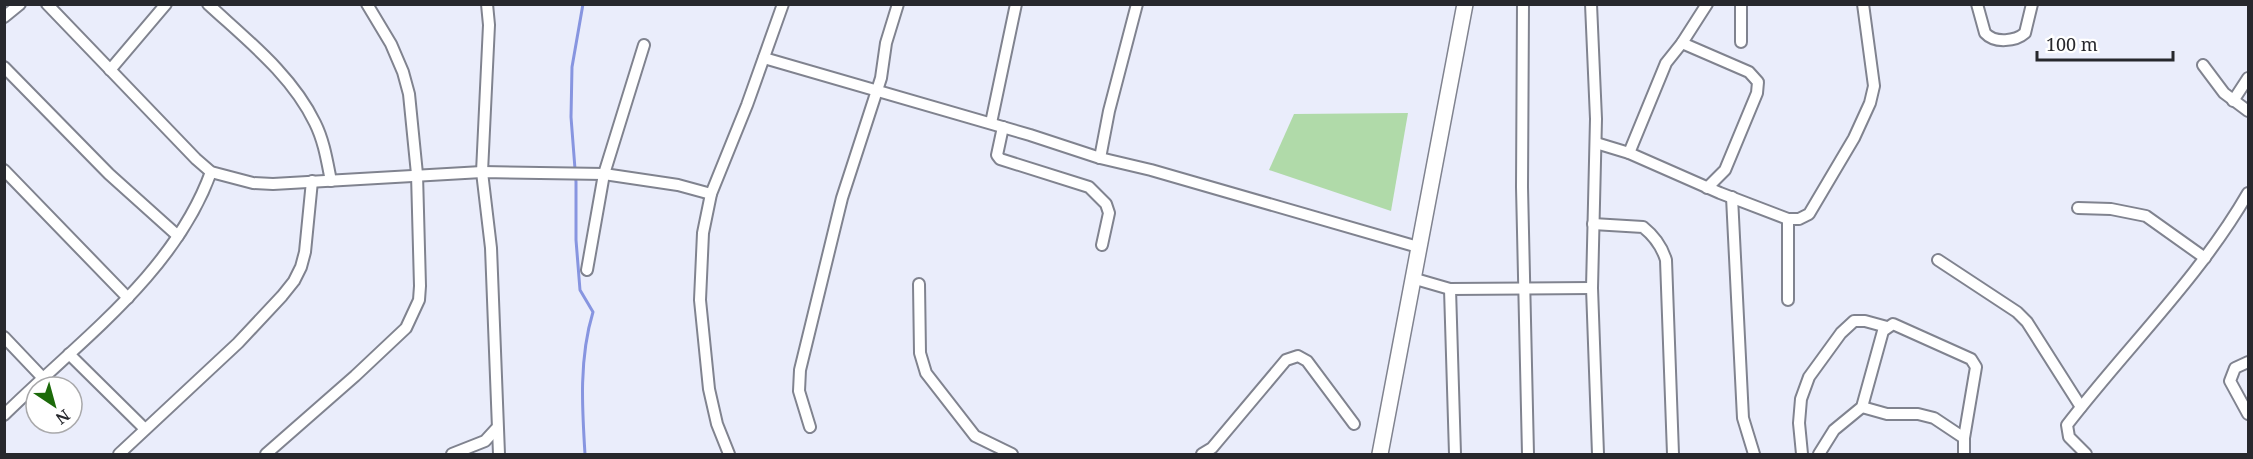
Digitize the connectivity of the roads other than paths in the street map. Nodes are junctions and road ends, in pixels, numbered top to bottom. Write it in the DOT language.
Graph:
graph roads {
  1 [pos="20,4"];
  2 [pos="47,4"];
  3 [pos="166,4"];
  4 [pos="208,4"];
  5 [pos="367,4"];
  6 [pos="487,4"];
  7 [pos="783,4"];
  8 [pos="898,4"];
  9 [pos="1016,4"];
  10 [pos="1137,4"];
  11 [pos="1465,4"];
  12 [pos="1523,4"];
  13 [pos="1592,4"];
  14 [pos="1707,4"];
  15 [pos="1741,4"];
  16 [pos="1863,4"];
  17 [pos="1977,4"];
  18 [pos="2032,4"];
  19 [pos="4,17"];
  20 [pos="1741,42"];
  21 [pos="1682,43"];
  22 [pos="644,45"];
  23 [pos="764,58"];
  24 [pos="2203,65"];
  25 [pos="4,67"];
  26 [pos="110,70"];
  27 [pos="2248,78"];
  28 [pos="876,90"];
  29 [pos="2233,101"];
  30 [pos="2248,111"];
  31 [pos="991,123"];
  32 [pos="1003,127"];
  33 [pos="1596,143"];
  34 [pos="1629,153"];
  35 [pos="1100,158"];
  36 [pos="4,170"];
  37 [pos="211,172"];
  38 [pos="482,172"];
  39 [pos="417,174"];
  40 [pos="604,174"];
  41 [pos="312,181"];
  42 [pos="331,181"];
  43 [pos="1707,188"];
  44 [pos="2248,193"];
  45 [pos="711,194"];
  46 [pos="1732,197"];
  47 [pos="2078,208"];
  48 [pos="1788,219"];
  49 [pos="1593,224"];
  50 [pos="178,236"];
  51 [pos="1102,245"];
  52 [pos="1418,247"];
  53 [pos="2205,258"];
  54 [pos="1938,260"];
  55 [pos="587,270"];
  56 [pos="1412,278"];
  57 [pos="919,284"];
  58 [pos="1592,288"];
  59 [pos="1450,289"];
  60 [pos="1524,290"];
  61 [pos="128,298"];
  62 [pos="1788,300"];
  63 [pos="1887,327"];
  64 [pos="4,337"];
  65 [pos="69,354"];
  66 [pos="2248,362"];
  67 [pos="39,375"];
  68 [pos="45,375"];
  69 [pos="24,396"];
  70 [pos="2081,406"];
  71 [pos="1862,407"];
  72 [pos="2248,414"];
  73 [pos="4,415"];
  74 [pos="1354,424"];
  75 [pos="810,428"];
  76 [pos="144,429"];
  77 [pos="496,429"];
  78 [pos="1964,438"];
  79 [pos="119,454"];
  80 [pos="266,454"];
  81 [pos="452,454"];
  82 [pos="499,454"];
  83 [pos="729,454"];
  84 [pos="1012,454"];
  85 [pos="1202,454"];
  86 [pos="1380,454"];
  87 [pos="1455,454"];
  88 [pos="1528,454"];
  89 [pos="1598,454"];
  90 [pos="1673,454"];
  91 [pos="1754,454"];
  92 [pos="1802,454"];
  93 [pos="1820,454"];
  94 [pos="1964,454"];
  95 [pos="2086,454"];
  1 -- 19 [label="street"];
  2 -- 26 [label="street"];
  3 -- 26 [label="street"];
  4 -- 42 [label="street"];
  5 -- 39 [label="street"];
  6 -- 38 [label="street"];
  7 -- 23 [label="street"];
  8 -- 28 [label="street"];
  9 -- 31 [label="street"];
  10 -- 35 [label="street"];
  11 -- 52 [label="street"];
  12 -- 60 [label="street"];
  13 -- 33 [label="street"];
  14 -- 21 [label="street"];
  15 -- 20 [label="street"];
  16 -- 48 [label="street"];
  17 -- 18 [label="street"];
  21 -- 34 [label="street"];
  21 -- 43 [label="street"];
  22 -- 40 [label="street"];
  23 -- 28 [label="street"];
  23 -- 45 [label="street"];
  24 -- 29 [label="street"];
  25 -- 50 [label="street"];
  26 -- 37 [label="street"];
  27 -- 29 [label="street"];
  28 -- 31 [label="street"];
  28 -- 75 [label="street"];
  29 -- 30 [label="street"];
  31 -- 32 [label="street"];
  32 -- 35 [label="street"];
  32 -- 51 [label="street"];
  33 -- 34 [label="street"];
  33 -- 49 [label="street"];
  34 -- 43 [label="street"];
  35 -- 52 [label="street"];
  36 -- 61 [label="street"];
  37 -- 41 [label="street"];
  37 -- 50 [label="street"];
  38 -- 39 [label="street"];
  38 -- 40 [label="street"];
  38 -- 77 [label="street"];
  39 -- 42 [label="street"];
  39 -- 80 [label="street"];
  40 -- 45 [label="street"];
  40 -- 55 [label="street"];
  41 -- 42 [label="street"];
  41 -- 76 [label="street"];
  43 -- 46 [label="street"];
  44 -- 53 [label="street"];
  45 -- 83 [label="street"];
  46 -- 48 [label="street"];
  46 -- 91 [label="street"];
  47 -- 53 [label="street"];
  48 -- 62 [label="street"];
  49 -- 58 [label="street"];
  49 -- 90 [label="street"];
  50 -- 61 [label="street"];
  52 -- 56 [label="street"];
  53 -- 70 [label="street"];
  54 -- 70 [label="street"];
  56 -- 59 [label="street"];
  56 -- 86 [label="street"];
  57 -- 84 [label="street"];
  58 -- 60 [label="street"];
  58 -- 89 [label="street"];
  59 -- 60 [label="street"];
  59 -- 87 [label="street"];
  60 -- 88 [label="street"];
  61 -- 65 [label="street"];
  63 -- 71 [label="street"];
  63 -- 78 [label="street"];
  63 -- 92 [label="street"];
  64 -- 67 [label="street"];
  65 -- 68 [label="street"];
  65 -- 76 [label="street"];
  66 -- 72 [label="street"];
  69 -- 73 [label="street"];
  70 -- 95 [label="street"];
  71 -- 78 [label="street"];
  71 -- 93 [label="street"];
  74 -- 85 [label="street"];
  76 -- 79 [label="street"];
  77 -- 81 [label="street"];
  77 -- 82 [label="street"];
  78 -- 94 [label="street"];
}
